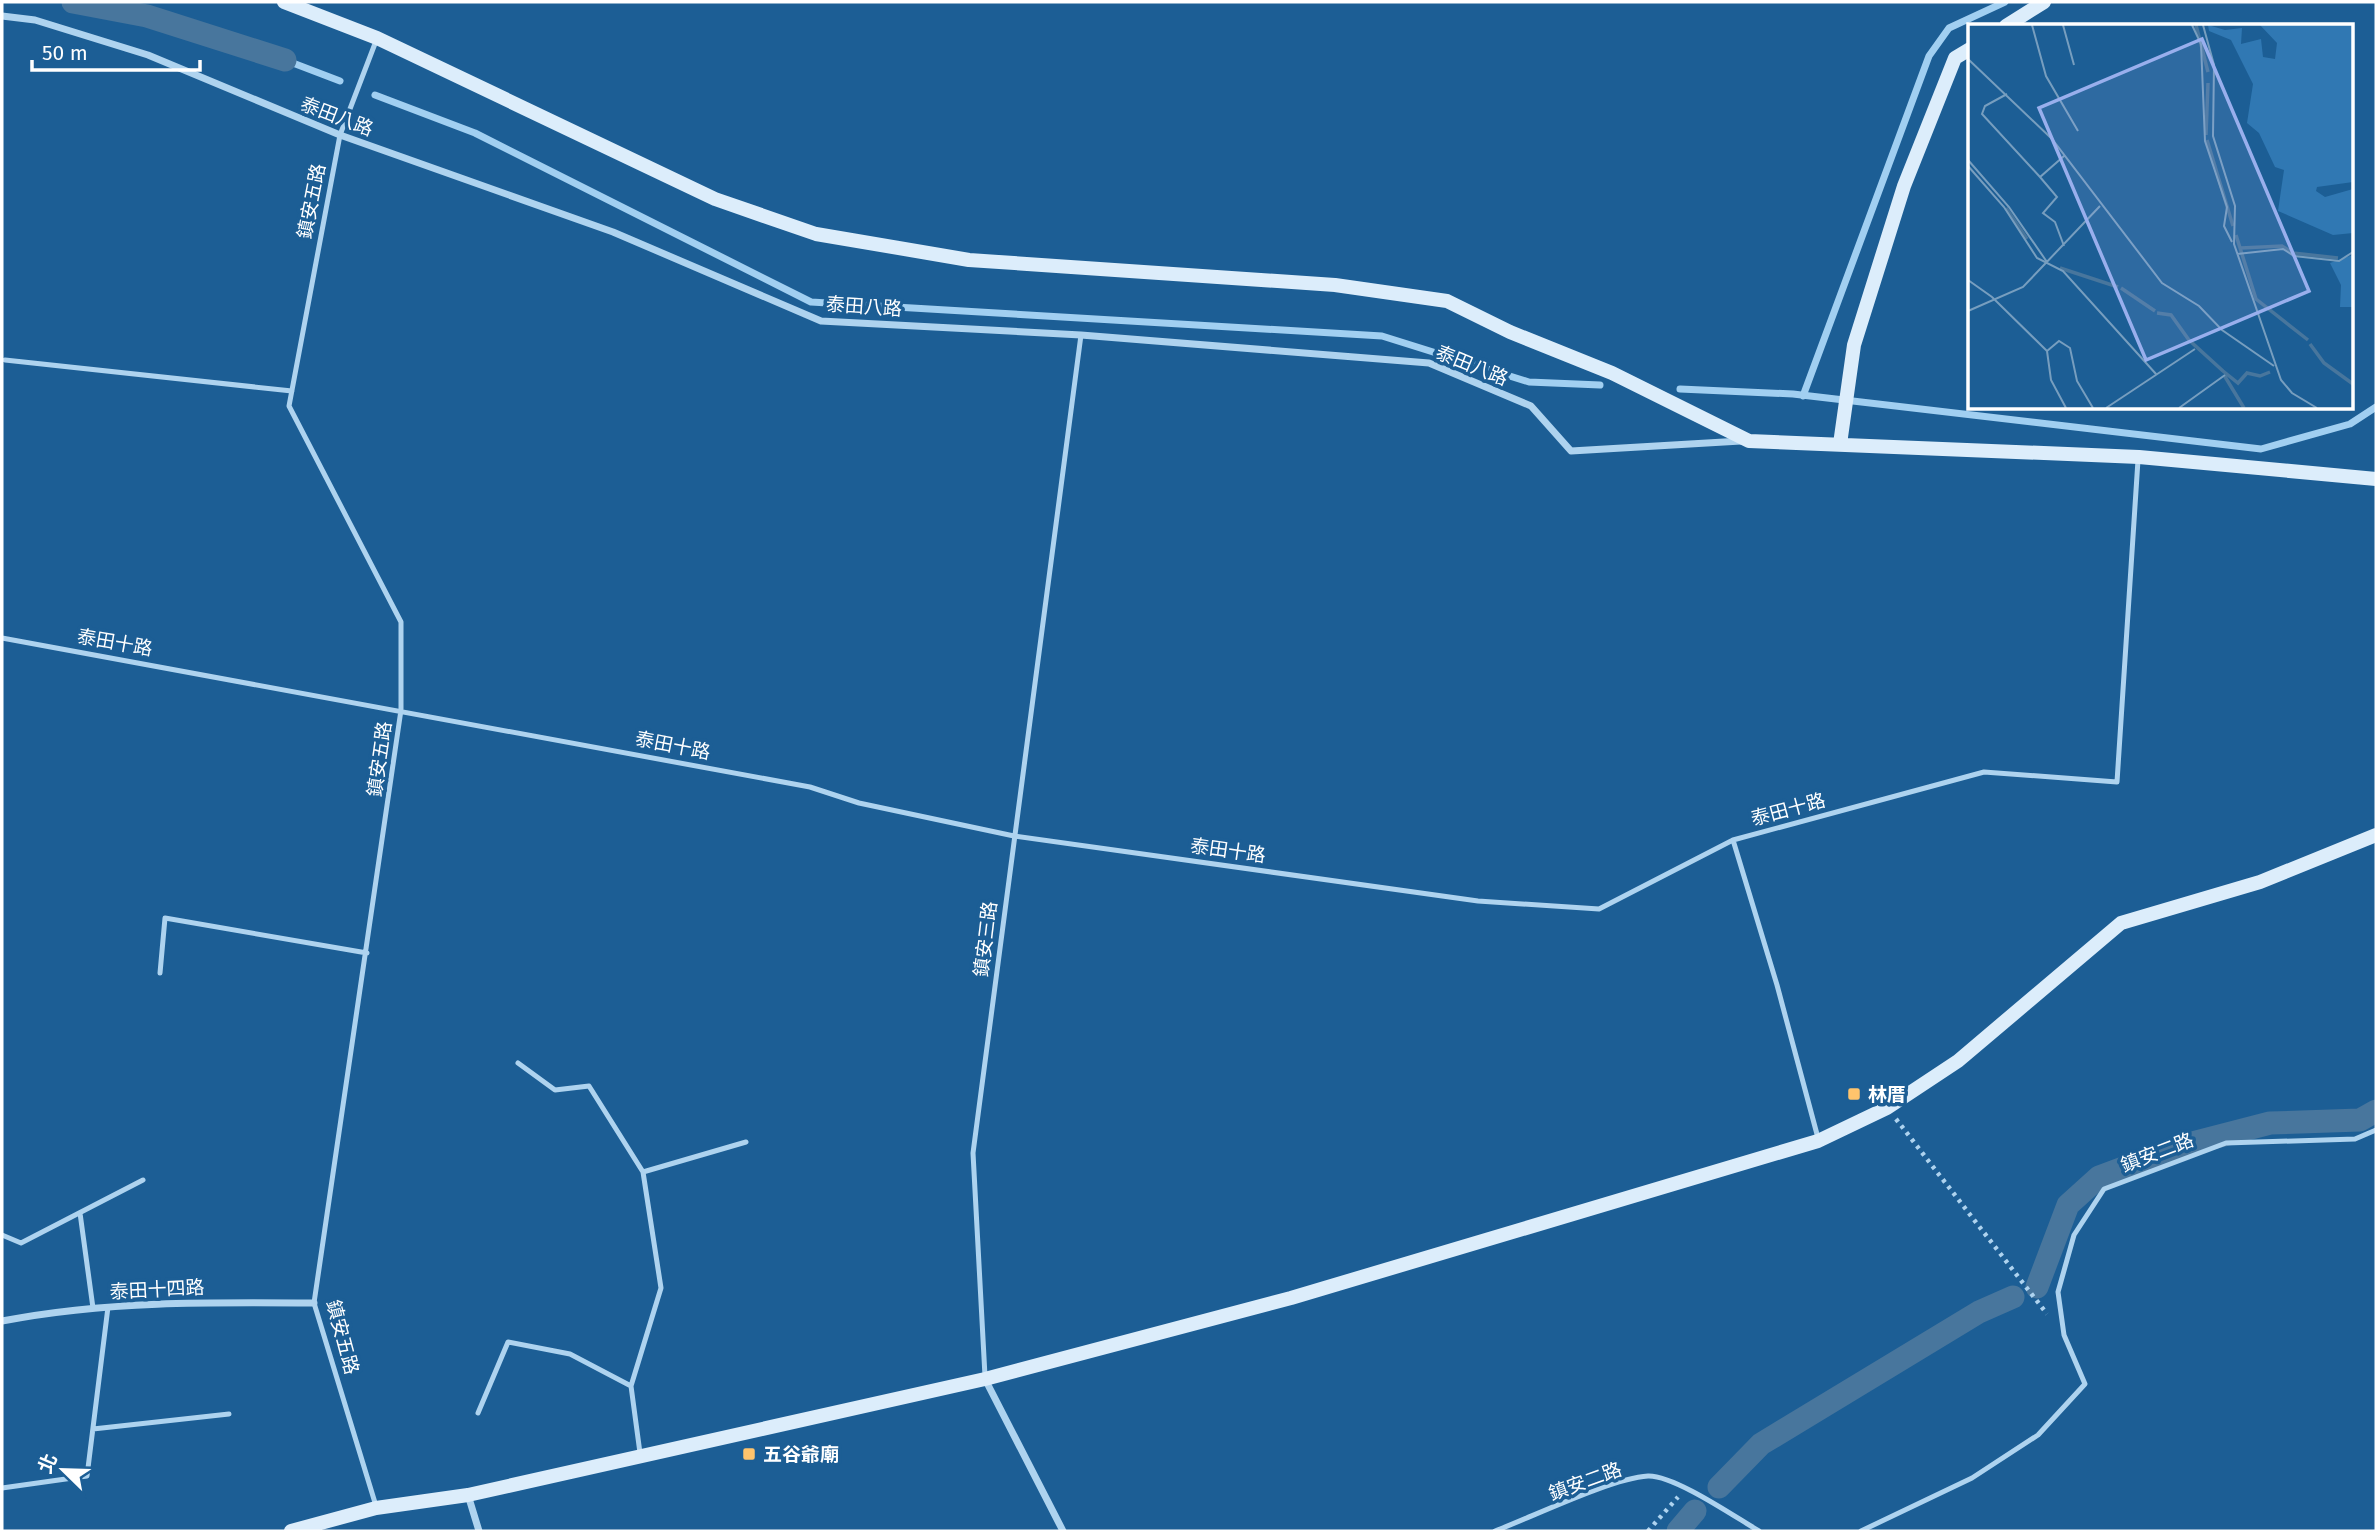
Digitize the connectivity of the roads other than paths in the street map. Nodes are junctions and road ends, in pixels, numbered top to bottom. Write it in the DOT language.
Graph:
graph roads {
  1 [pos="284,2"];
  2 [pos="2044,2"];
  3 [pos="2,16"];
  4 [pos="2009,24"];
  5 [pos="377,38"];
  6 [pos="1968,50"];
  7 [pos="340,135"];
  8 [pos="1081,335"];
  9 [pos="5,360"];
  10 [pos="292,391"];
  11 [pos="1749,441"];
  12 [pos="1840,444"];
  13 [pos="2138,457"];
  14 [pos="2376,479"];
  15 [pos="2,638"];
  16 [pos="401,710"];
  17 [pos="2376,835"];
  18 [pos="1014,836"];
  19 [pos="1733,840"];
  20 [pos="367,953"];
  21 [pos="160,973"];
  22 [pos="519,1063"];
  23 [pos="2376,1130"];
  24 [pos="1818,1141"];
  25 [pos="746,1142"];
  26 [pos="643,1172"];
  27 [pos="143,1180"];
  28 [pos="80,1213"];
  29 [pos="2,1235"];
  30 [pos="314,1303"];
  31 [pos="108,1307"];
  32 [pos="93,1308"];
  33 [pos="2,1321"];
  34 [pos="985,1379"];
  35 [pos="631,1386"];
  36 [pos="478,1413"];
  37 [pos="229,1414"];
  38 [pos="93,1429"];
  39 [pos="641,1457"];
  40 [pos="2,1488"];
  41 [pos="468,1495"];
  42 [pos="376,1508"];
  43 [pos="291,1531"];
  44 [pos="479,1531"];
  45 [pos="1063,1531"];
  46 [pos="1495,1531"];
  47 [pos="1759,1531"];
  48 [pos="1861,1531"];
  1 -- 5 [label="street"];
  2 -- 4 [label="street"];
  3 -- 7 [label="street, 泰田八路"];
  5 -- 7 [label="lane, 鎮安五路"];
  5 -- 11 [label="street"];
  6 -- 12 [label="street"];
  7 -- 8 [label="street, 泰田八路"];
  7 -- 10 [label="lane, 鎮安五路"];
  8 -- 11 [label="street, 泰田八路"];
  8 -- 18 [label="lane, 鎮安三路"];
  9 -- 10 [label="lane"];
  10 -- 16 [label="lane, 鎮安五路"];
  11 -- 12 [label="street"];
  12 -- 13 [label="street"];
  13 -- 14 [label="street"];
  13 -- 19 [label="lane, 泰田十路"];
  15 -- 16 [label="lane, 泰田十路"];
  16 -- 18 [label="lane, 泰田十路"];
  16 -- 20 [label="lane, 鎮安五路"];
  17 -- 24 [label="street"];
  18 -- 19 [label="lane, 泰田十路"];
  18 -- 34 [label="lane, 鎮安三路"];
  19 -- 24 [label="lane"];
  20 -- 21 [label="lane"];
  20 -- 30 [label="lane, 鎮安五路"];
  22 -- 26 [label="lane"];
  23 -- 48 [label="lane, 鎮安二路"];
  24 -- 34 [label="street"];
  25 -- 26 [label="lane"];
  26 -- 35 [label="lane"];
  27 -- 28 [label="lane"];
  28 -- 29 [label="lane"];
  28 -- 32 [label="lane"];
  30 -- 31 [label="street, 泰田十四路"];
  30 -- 42 [label="lane, 鎮安五路"];
  31 -- 32 [label="street, 泰田十四路"];
  31 -- 38 [label="lane"];
  32 -- 33 [label="street, 泰田十四路"];
  34 -- 39 [label="street"];
  34 -- 45 [label="street, 鎮安三路"];
  35 -- 36 [label="lane"];
  35 -- 39 [label="lane"];
  37 -- 38 [label="lane"];
  38 -- 40 [label="lane"];
  39 -- 41 [label="street"];
  41 -- 42 [label="street"];
  41 -- 44 [label="street"];
  42 -- 43 [label="street"];
  46 -- 47 [label="lane, 鎮安二路"];
}
